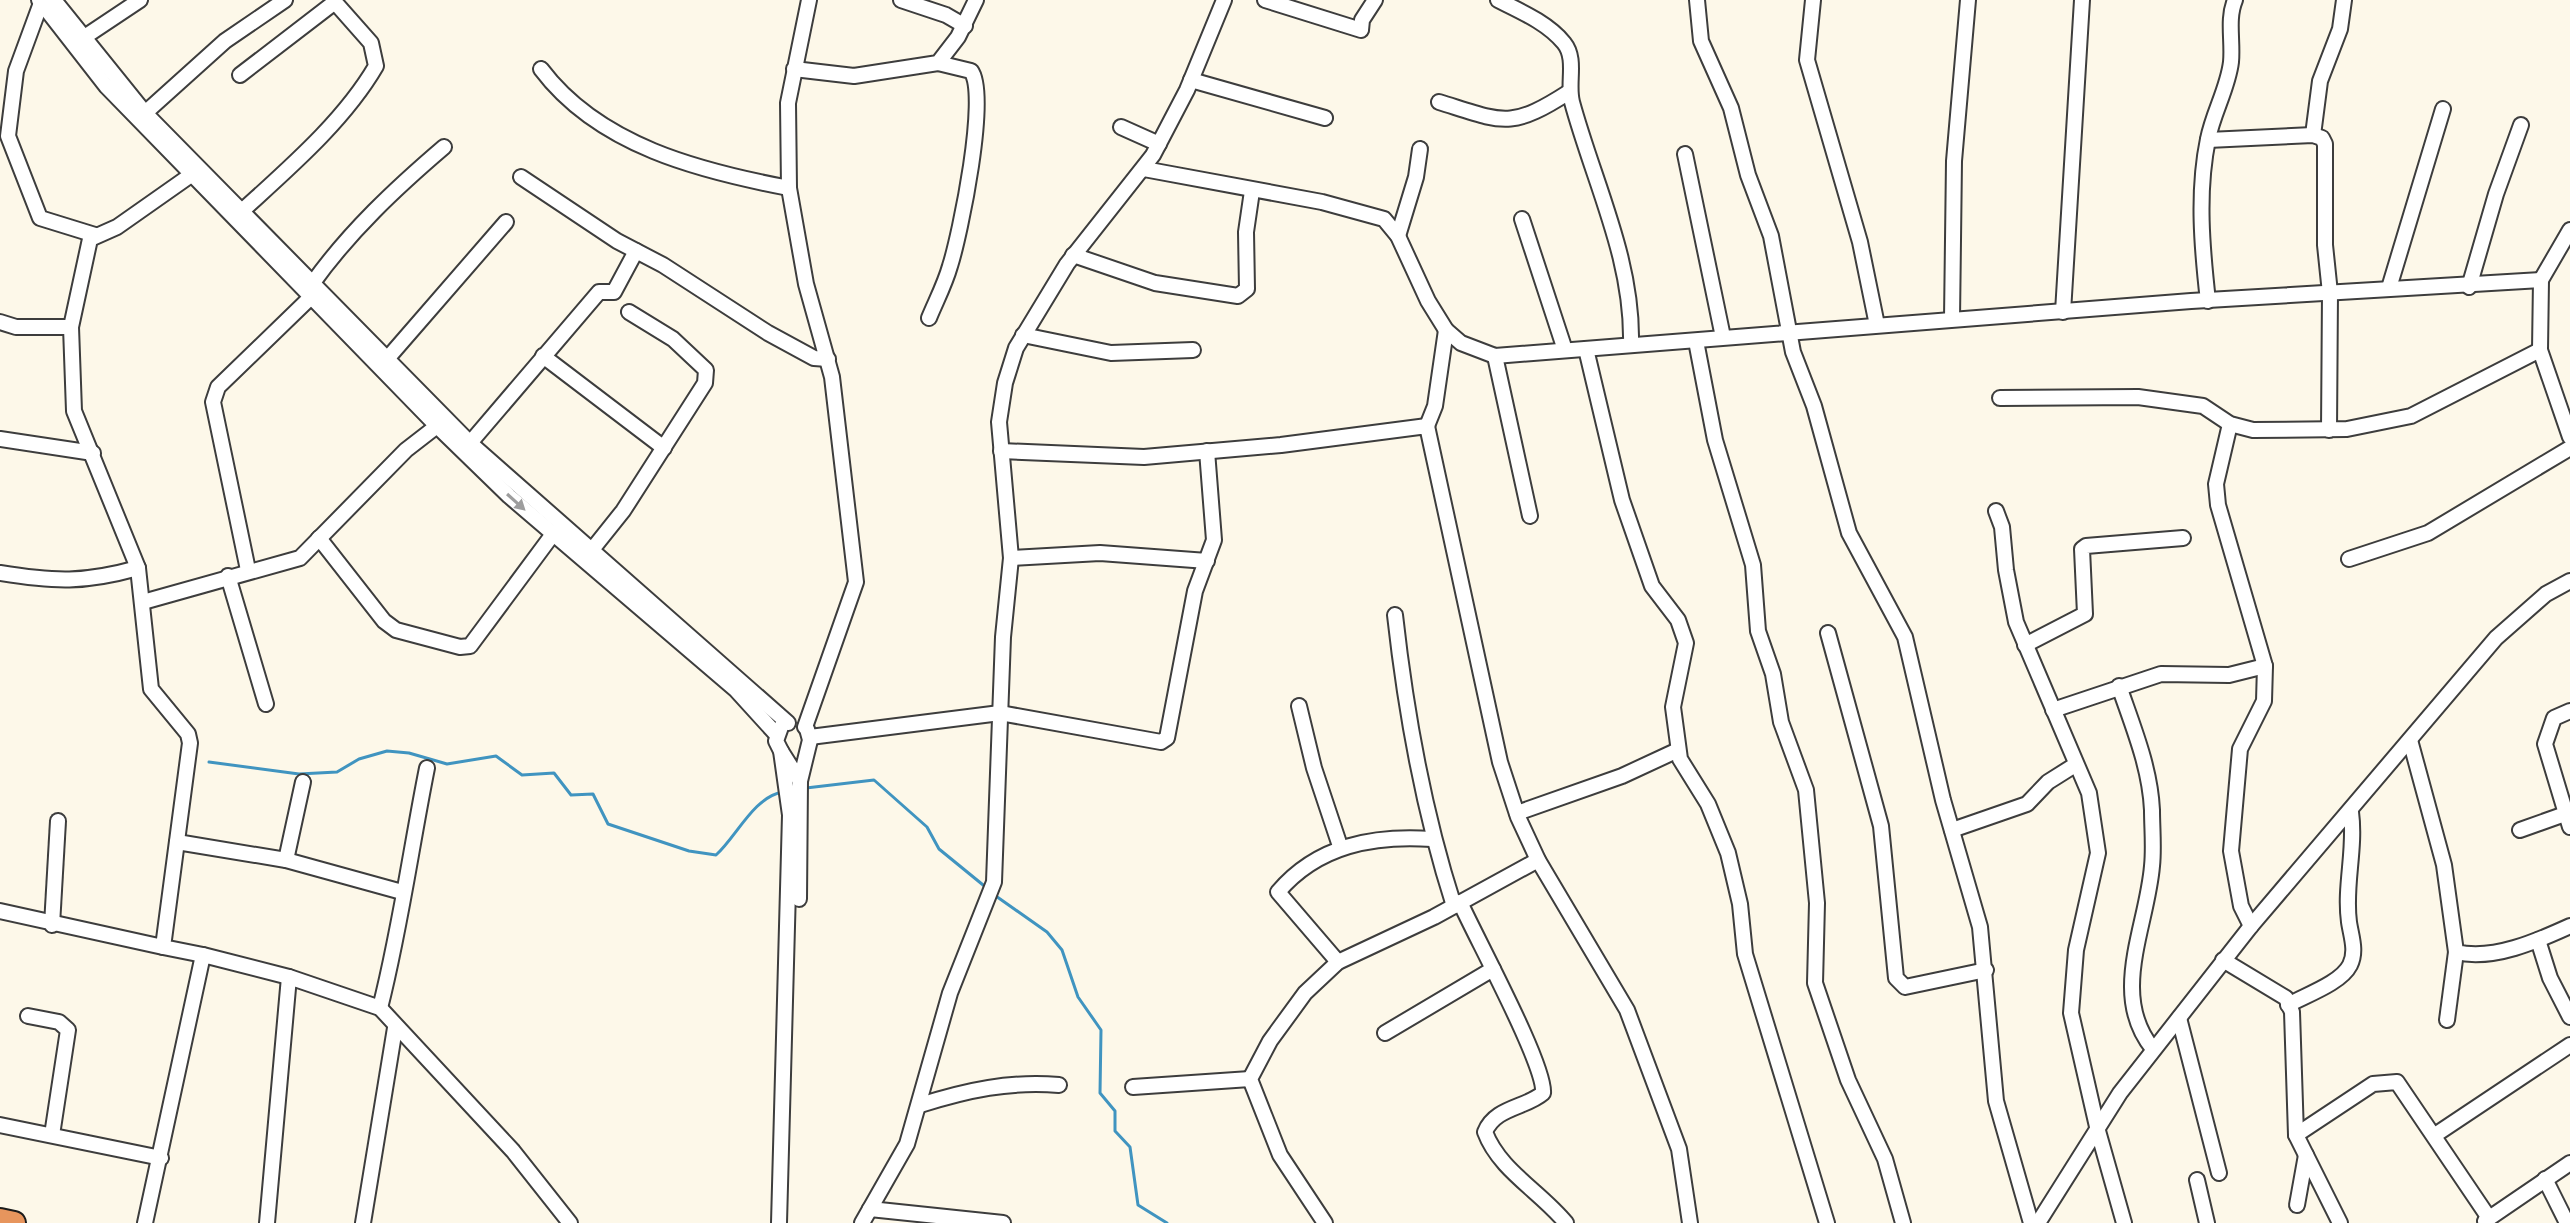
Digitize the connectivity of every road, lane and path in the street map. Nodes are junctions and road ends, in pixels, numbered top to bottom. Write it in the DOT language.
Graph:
graph roads {
  1 [pos="140,0"];
  2 [pos="285,0"];
  3 [pos="901,0"];
  4 [pos="976,0"];
  5 [pos="1224,0"];
  6 [pos="1265,0"];
  7 [pos="1375,0"];
  8 [pos="1498,0"];
  9 [pos="1697,0"];
  10 [pos="1813,0"];
  11 [pos="1968,0"];
  12 [pos="2082,0"];
  13 [pos="2235,0"];
  14 [pos="2344,0"];
  15 [pos="45,1"];
  16 [pos="334,1"];
  17 [pos="807,1"];
  18 [pos="965,26"];
  19 [pos="83,38"];
  20 [pos="938,63"];
  21 [pos="541,69"];
  22 [pos="794,69"];
  23 [pos="240,75"];
  24 [pos="1191,80"];
  25 [pos="1569,92"];
  26 [pos="1439,102"];
  27 [pos="2443,109"];
  28 [pos="145,113"];
  29 [pos="1325,118"];
  30 [pos="2521,125"];
  31 [pos="1121,127"];
  32 [pos="4,135"];
  33 [pos="2313,135"];
  34 [pos="2208,140"];
  35 [pos="1159,144"];
  36 [pos="444,147"];
  37 [pos="1420,149"];
  38 [pos="1685,154"];
  39 [pos="1144,169"];
  40 [pos="191,175"];
  41 [pos="521,177"];
  42 [pos="789,188"];
  43 [pos="1252,191"];
  44 [pos="242,211"];
  45 [pos="1522,219"];
  46 [pos="506,222"];
  47 [pos="2570,230"];
  48 [pos="95,235"];
  49 [pos="1398,236"];
  50 [pos="636,251"];
  51 [pos="1073,255"];
  52 [pos="2541,280"];
  53 [pos="2469,287"];
  54 [pos="2389,288"];
  55 [pos="312,290"];
  56 [pos="2330,293"];
  57 [pos="2208,301"];
  58 [pos="629,312"];
  59 [pos="2063,312"];
  60 [pos="929,318"];
  61 [pos="1952,319"];
  62 [pos="0,322"];
  63 [pos="1877,325"];
  64 [pos="71,327"];
  65 [pos="1446,330"];
  66 [pos="1790,334"];
  67 [pos="1023,335"];
  68 [pos="1723,337"];
  69 [pos="1696,341"];
  70 [pos="1631,344"];
  71 [pos="1586,349"];
  72 [pos="1193,350"];
  73 [pos="1565,350"];
  74 [pos="2540,350"];
  75 [pos="543,356"];
  76 [pos="1495,356"];
  77 [pos="387,359"];
  78 [pos="828,359"];
  79 [pos="2000,398"];
  80 [pos="2230,424"];
  81 [pos="437,426"];
  82 [pos="1427,426"];
  83 [pos="2329,430"];
  84 [pos="2570,437"];
  85 [pos="0,439"];
  86 [pos="470,443"];
  87 [pos="664,448"];
  88 [pos="2570,448"];
  89 [pos="1001,451"];
  90 [pos="1207,451"];
  91 [pos="93,453"];
  92 [pos="1996,511"];
  93 [pos="1530,516"];
  94 [pos="553,534"];
  95 [pos="319,538"];
  96 [pos="2183,538"];
  97 [pos="591,551"];
  98 [pos="1011,558"];
  99 [pos="2349,559"];
  100 [pos="1207,561"];
  101 [pos="138,568"];
  102 [pos="248,570"];
  103 [pos="0,573"];
  104 [pos="228,576"];
  105 [pos="2568,587"];
  106 [pos="143,602"];
  107 [pos="1395,615"];
  108 [pos="1828,633"];
  109 [pos="2025,645"];
  110 [pos="2265,666"];
  111 [pos="2119,686"];
  112 [pos="266,704"];
  113 [pos="1299,706"];
  114 [pos="2053,710"];
  115 [pos="2570,711"];
  116 [pos="1000,713"];
  117 [pos="788,723"];
  118 [pos="808,732"];
  119 [pos="777,735"];
  120 [pos="2410,740"];
  121 [pos="1678,750"];
  122 [pos="2075,765"];
  123 [pos="427,768"];
  124 [pos="303,782"];
  125 [pos="795,787"];
  126 [pos="2351,812"];
  127 [pos="1517,813"];
  128 [pos="58,821"];
  129 [pos="2568,821"];
  130 [pos="1952,830"];
  131 [pos="2520,830"];
  132 [pos="1432,839"];
  133 [pos="177,842"];
  134 [pos="1340,846"];
  135 [pos="286,860"];
  136 [pos="1538,860"];
  137 [pos="402,892"];
  138 [pos="1457,904"];
  139 [pos="0,911"];
  140 [pos="52,925"];
  141 [pos="2251,926"];
  142 [pos="2570,926"];
  143 [pos="2538,940"];
  144 [pos="163,947"];
  145 [pos="2456,952"];
  146 [pos="203,955"];
  147 [pos="2223,960"];
  148 [pos="1338,962"];
  149 [pos="1493,969"];
  150 [pos="1986,970"];
  151 [pos="289,977"];
  152 [pos="2288,1005"];
  153 [pos="380,1008"];
  154 [pos="28,1016"];
  155 [pos="2570,1017"];
  156 [pos="2179,1018"];
  157 [pos="2447,1020"];
  158 [pos="395,1028"];
  159 [pos="1385,1033"];
  160 [pos="2570,1045"];
  161 [pos="2153,1049"];
  162 [pos="1250,1079"];
  163 [pos="1059,1085"];
  164 [pos="1133,1087"];
  165 [pos="920,1105"];
  166 [pos="0,1125"];
  167 [pos="2098,1131"];
  168 [pos="52,1135"];
  169 [pos="2296,1135"];
  170 [pos="2435,1135"];
  171 [pos="2306,1155"];
  172 [pos="161,1158"];
  173 [pos="2570,1163"];
  174 [pos="2219,1173"];
  175 [pos="2545,1179"];
  176 [pos="2197,1180"];
  177 [pos="2297,1205"];
  178 [pos="870,1209"];
  179 [pos="0,1220"];
  180 [pos="2486,1220"];
  181 [pos="14,1223"];
  182 [pos="145,1223"];
  183 [pos="267,1223"];
  184 [pos="363,1223"];
  185 [pos="570,1223"];
  186 [pos="779,1223"];
  187 [pos="788,1223"];
  188 [pos="862,1223"];
  189 [pos="1003,1223"];
  190 [pos="1325,1223"];
  191 [pos="1566,1223"];
  192 [pos="1690,1223"];
  193 [pos="1827,1223"];
  194 [pos="1903,1223"];
  195 [pos="2031,1223"];
  196 [pos="2038,1223"];
  197 [pos="2124,1223"];
  198 [pos="2207,1223"];
  199 [pos="2340,1223"];
  200 [pos="2567,1223"];
  1 -- 19 [label="street"];
  2 -- 28 [label="street"];
  3 -- 18 [label="street"];
  4 -- 18 [label="street"];
  5 -- 24 [label="street"];
  6 -- 7 [label="street"];
  8 -- 25 [label="street"];
  9 -- 66 [label="street"];
  10 -- 63 [label="street"];
  11 -- 61 [label="street"];
  12 -- 59 [label="street"];
  13 -- 34 [label="street"];
  14 -- 33 [label="street"];
  15 -- 19 [label="street"];
  15 -- 32 [label="street"];
  15 -- 40 [label="street"];
  16 -- 23 [label="street"];
  16 -- 44 [label="street"];
  17 -- 22 [label="street"];
  18 -- 20 [label="street"];
  19 -- 28 [label="street"];
  20 -- 22 [label="street"];
  20 -- 60 [label="street"];
  21 -- 42 [label="street"];
  22 -- 42 [label="street"];
  24 -- 29 [label="street"];
  24 -- 35 [label="street"];
  25 -- 26 [label="street"];
  25 -- 70 [label="street"];
  27 -- 54 [label="street"];
  28 -- 44 [label="street"];
  30 -- 53 [label="street"];
  31 -- 35 [label="street"];
  32 -- 48 [label="street"];
  33 -- 34 [label="street"];
  33 -- 56 [label="street"];
  34 -- 57 [label="street"];
  35 -- 39 [label="street"];
  36 -- 55 [label="street"];
  37 -- 49 [label="street"];
  38 -- 68 [label="street"];
  39 -- 43 [label="street"];
  39 -- 51 [label="street"];
  40 -- 48 [label="street"];
  40 -- 55 [label="street"];
  41 -- 50 [label="street"];
  42 -- 78 [label="street"];
  43 -- 49 [label="street"];
  43 -- 51 [label="street"];
  44 -- 55 [label="street"];
  45 -- 73 [label="street"];
  46 -- 77 [label="street"];
  47 -- 52 [label="street"];
  48 -- 64 [label="street"];
  49 -- 65 [label="street"];
  50 -- 75 [label="street"];
  50 -- 78 [label="street"];
  51 -- 67 [label="street"];
  52 -- 53 [label="street"];
  52 -- 74 [label="street"];
  53 -- 54 [label="street"];
  54 -- 56 [label="street"];
  55 -- 77 [label="street"];
  55 -- 81 [label="street"];
  55 -- 102 [label="street"];
  56 -- 57 [label="street"];
  56 -- 83 [label="street"];
  57 -- 59 [label="street"];
  58 -- 87 [label="street"];
  59 -- 61 [label="street"];
  61 -- 63 [label="street"];
  62 -- 64 [label="street"];
  63 -- 66 [label="street"];
  64 -- 91 [label="street"];
  65 -- 76 [label="street"];
  65 -- 82 [label="street"];
  66 -- 68 [label="street"];
  66 -- 130 [label="street"];
  67 -- 72 [label="street"];
  67 -- 89 [label="street"];
  68 -- 69 [label="street"];
  69 -- 70 [label="street"];
  69 -- 194 [label="street"];
  70 -- 71 [label="street"];
  71 -- 73 [label="street"];
  71 -- 121 [label="street"];
  73 -- 76 [label="street"];
  74 -- 83 [label="street"];
  74 -- 84 [label="street"];
  75 -- 86 [label="street"];
  75 -- 87 [label="street"];
  76 -- 93 [label="street"];
  77 -- 86 [label="street"];
  78 -- 118 [label="street"];
  79 -- 80 [label="street"];
  80 -- 83 [label="street"];
  80 -- 110 [label="street"];
  81 -- 94 [label="street, one-way"];
  81 -- 95 [label="street"];
  82 -- 90 [label="street"];
  82 -- 127 [label="street"];
  85 -- 91 [label="street"];
  86 -- 97 [label="street"];
  87 -- 97 [label="street"];
  88 -- 99 [label="street"];
  89 -- 90 [label="street"];
  89 -- 98 [label="street"];
  90 -- 100 [label="street"];
  91 -- 101 [label="street"];
  92 -- 109 [label="street"];
  94 -- 95 [label="street"];
  94 -- 119 [label="street"];
  95 -- 102 [label="street"];
  96 -- 109 [label="street"];
  97 -- 117 [label="street"];
  98 -- 100 [label="street"];
  98 -- 116 [label="street"];
  100 -- 116 [label="street"];
  101 -- 103 [label="street"];
  101 -- 106 [label="street"];
  102 -- 104 [label="street"];
  104 -- 106 [label="street"];
  104 -- 112 [label="street"];
  105 -- 120 [label="street"];
  106 -- 133 [label="street"];
  107 -- 132 [label="street"];
  108 -- 150 [label="street"];
  109 -- 114 [label="street"];
  110 -- 111 [label="street"];
  110 -- 141 [label="street"];
  111 -- 114 [label="street"];
  111 -- 161 [label="street"];
  113 -- 134 [label="street"];
  114 -- 122 [label="street"];
  115 -- 129 [label="street"];
  116 -- 118 [label="street"];
  116 -- 165 [label="street"];
  117 -- 118 [label="street"];
  117 -- 119 [label="street"];
  118 -- 125 [label="street"];
  119 -- 125 [label="street"];
  120 -- 126 [label="street"];
  120 -- 145 [label="street"];
  121 -- 127 [label="street"];
  121 -- 193 [label="street"];
  122 -- 130 [label="street"];
  122 -- 167 [label="street"];
  123 -- 137 [label="street"];
  124 -- 135 [label="street"];
  125 -- 186 [label="street"];
  125 -- 187 [label="street"];
  126 -- 141 [label="street"];
  126 -- 152 [label="street"];
  127 -- 136 [label="street"];
  128 -- 140 [label="street"];
  129 -- 131 [label="street"];
  130 -- 150 [label="street"];
  132 -- 134 [label="street"];
  132 -- 138 [label="street"];
  133 -- 135 [label="street"];
  133 -- 144 [label="street"];
  134 -- 148 [label="street"];
  135 -- 137 [label="street"];
  136 -- 138 [label="street"];
  136 -- 192 [label="street"];
  137 -- 153 [label="street"];
  138 -- 148 [label="street"];
  138 -- 149 [label="street"];
  139 -- 140 [label="street"];
  140 -- 144 [label="street"];
  141 -- 147 [label="street"];
  142 -- 143 [label="street"];
  143 -- 145 [label="street"];
  143 -- 155 [label="street"];
  144 -- 146 [label="street"];
  145 -- 157 [label="street"];
  146 -- 151 [label="street"];
  146 -- 172 [label="street"];
  147 -- 152 [label="street"];
  147 -- 156 [label="street"];
  148 -- 162 [label="street"];
  149 -- 159 [label="street"];
  149 -- 191 [label="street"];
  150 -- 195 [label="street"];
  151 -- 153 [label="street"];
  151 -- 183 [label="street"];
  152 -- 169 [label="street"];
  153 -- 158 [label="street"];
  154 -- 168 [label="street"];
  156 -- 161 [label="street"];
  156 -- 174 [label="street"];
  158 -- 184 [label="street"];
  158 -- 185 [label="street"];
  160 -- 170 [label="street"];
  161 -- 167 [label="street"];
  162 -- 164 [label="street"];
  162 -- 190 [label="street"];
  163 -- 165 [label="street"];
  165 -- 178 [label="street"];
  166 -- 168 [label="street"];
  167 -- 196 [label="street"];
  167 -- 197 [label="street"];
  168 -- 172 [label="street"];
  169 -- 170 [label="street"];
  169 -- 171 [label="street"];
  170 -- 180 [label="street"];
  171 -- 177 [label="street"];
  171 -- 199 [label="street"];
  172 -- 182 [label="street"];
  173 -- 175 [label="street"];
  175 -- 180 [label="street"];
  175 -- 200 [label="street"];
  176 -- 198 [label="street"];
  178 -- 188 [label="street"];
  178 -- 189 [label="street"];
  179 -- 181 [label="highway"];
}
